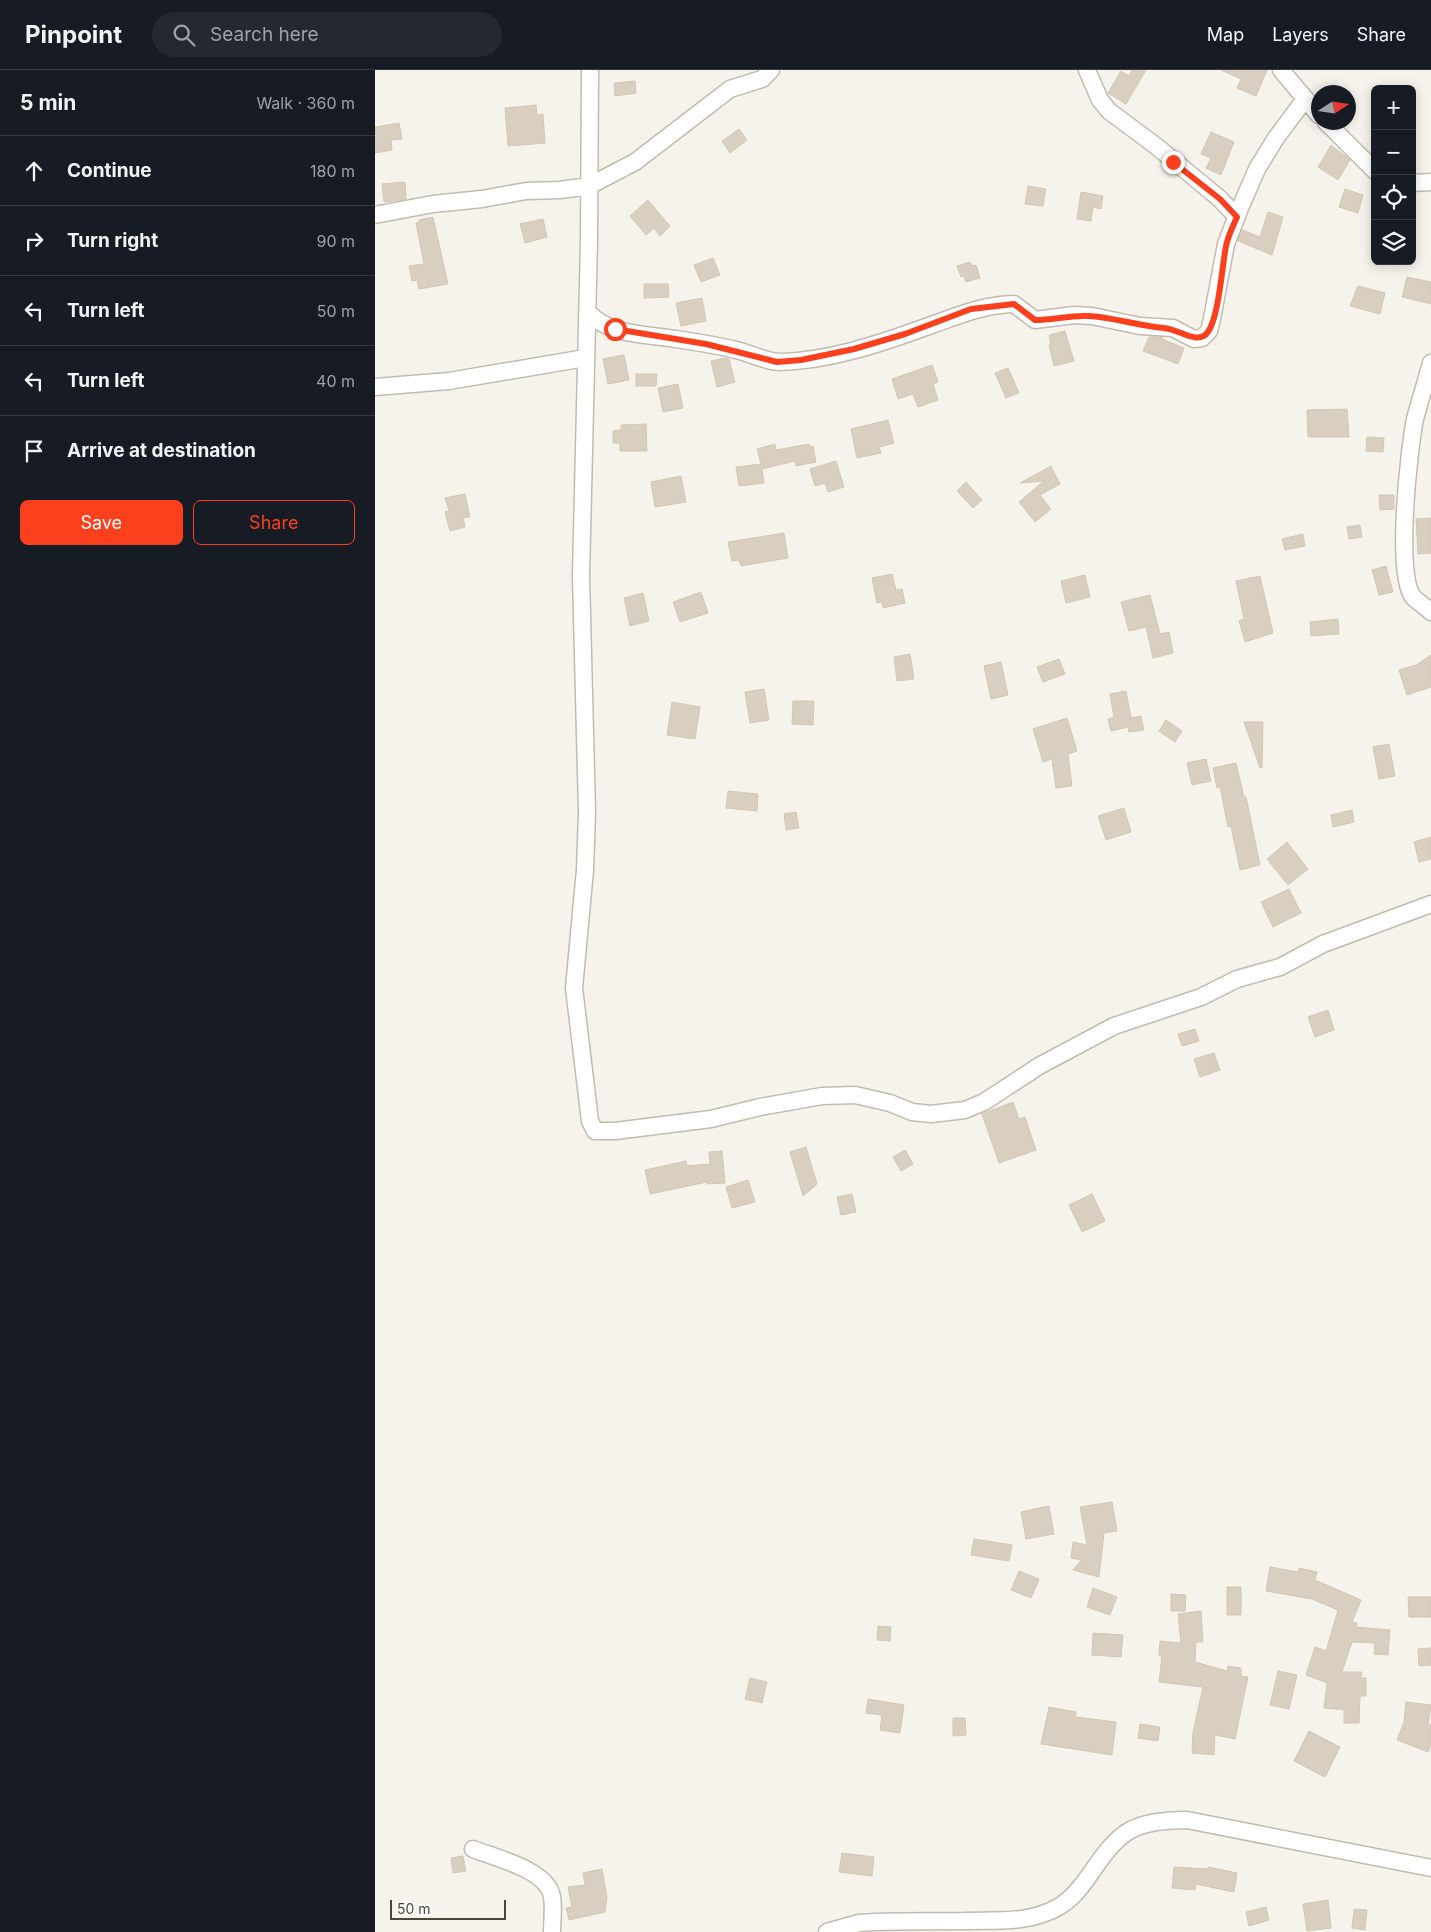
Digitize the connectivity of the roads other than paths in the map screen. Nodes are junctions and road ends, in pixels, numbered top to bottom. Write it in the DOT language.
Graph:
graph roads {
  1 [pos="590,70"];
  2 [pos="771,70"];
  3 [pos="1087,70"];
  4 [pos="1281,70"];
  5 [pos="1305,99"];
  6 [pos="1311,106"];
  7 [pos="1334,130"];
  8 [pos="1371,167"];
  9 [pos="1431,182"];
  10 [pos="1416,183"];
  11 [pos="589,186"];
  12 [pos="375,215"];
  13 [pos="1237,217"];
  14 [pos="588,312"];
  15 [pos="585,358"];
  16 [pos="1431,363"];
  17 [pos="375,387"];
  18 [pos="1431,612"];
  19 [pos="1431,904"];
  20 [pos="473,1848"];
  21 [pos="1431,1868"];
  22 [pos="551,1932"];
  23 [pos="827,1932"];
  1 -- 11 [label="street"];
  2 -- 11 [label="street"];
  3 -- 13 [label="street"];
  4 -- 5 [label="street"];
  5 -- 6 [label="street"];
  5 -- 13 [label="street"];
  7 -- 8 [label="street"];
  9 -- 10 [label="street"];
  11 -- 12 [label="street"];
  11 -- 14 [label="street"];
  13 -- 14 [label="street"];
  14 -- 15 [label="street"];
  15 -- 17 [label="street"];
  15 -- 19 [label="street"];
  16 -- 18 [label="street"];
  20 -- 22 [label="street"];
  21 -- 23 [label="street"];
}
